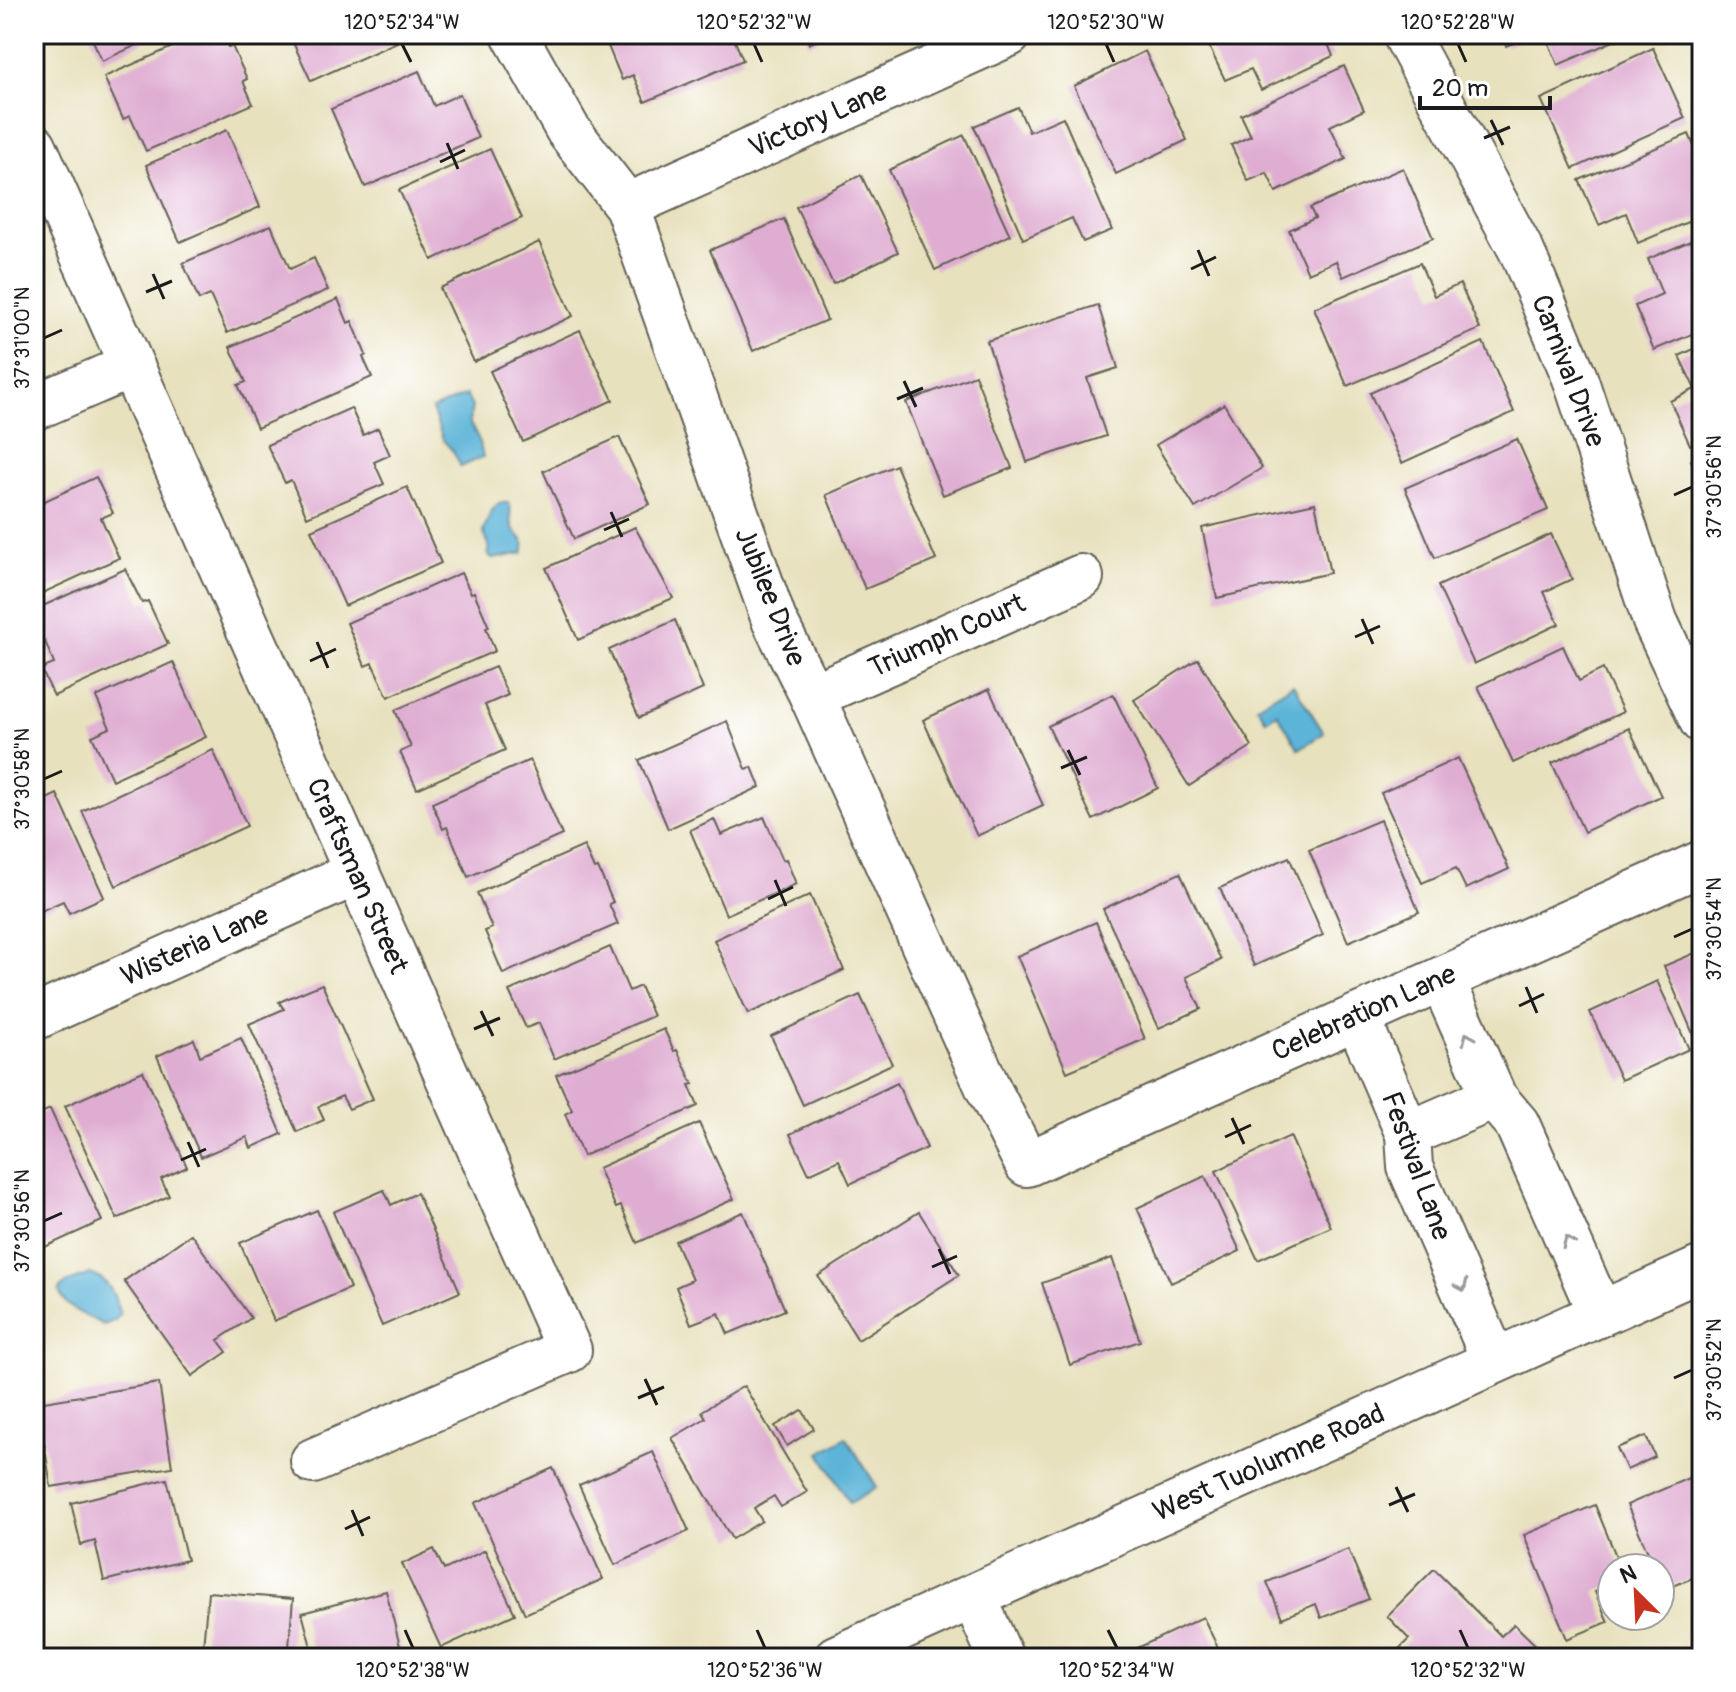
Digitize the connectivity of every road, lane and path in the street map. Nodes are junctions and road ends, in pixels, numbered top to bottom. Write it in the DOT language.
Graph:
graph roads {
  1 [pos="514,34"];
  2 [pos="1009,34"];
  3 [pos="1405,34"];
  4 [pos="34,146"];
  5 [pos="627,206"];
  6 [pos="131,366"];
  7 [pos="34,408"];
  8 [pos="1081,577"];
  9 [pos="812,696"];
  10 [pos="1702,721"];
  11 [pos="1702,863"];
  12 [pos="356,873"];
  13 [pos="1442,979"];
  14 [pos="1357,1017"];
  15 [pos="34,1018"];
  16 [pos="1494,1097"];
  17 [pos="1408,1134"];
  18 [pos="1027,1164"];
  19 [pos="1702,1268"];
  20 [pos="1600,1313"];
  21 [pos="1494,1360"];
  22 [pos="313,1461"];
  23 [pos="974,1597"];
  24 [pos="836,1658"];
  25 [pos="1001,1658"];
  1 -- 5 [label="street, Jubilee Drive"];
  2 -- 5 [label="street, Victory Lane"];
  3 -- 10 [label="street, Carnival Drive"];
  4 -- 6 [label="street, Craftsman Street"];
  5 -- 9 [label="street, Jubilee Drive"];
  6 -- 7 [label="street"];
  6 -- 12 [label="street, Craftsman Street"];
  8 -- 9 [label="street, Triumph Court"];
  9 -- 18 [label="street, Jubilee Drive"];
  11 -- 13 [label="street, Celebration Lane"];
  12 -- 15 [label="street, Wisteria Lane"];
  12 -- 22 [label="street, Craftsman Street"];
  13 -- 14 [label="street, Celebration Lane"];
  16 -- 13 [label="street, one-way"];
  14 -- 17 [label="street, Festival Lane"];
  14 -- 18 [label="street, Celebration Lane"];
  16 -- 17 [label="street"];
  20 -- 16 [label="street, one-way"];
  17 -- 21 [label="street, Festival Lane, one-way"];
  19 -- 20 [label="street, West Tuolumne Road"];
  20 -- 21 [label="street, West Tuolumne Road"];
  21 -- 23 [label="street, West Tuolumne Road"];
  23 -- 24 [label="street, West Tuolumne Road"];
  23 -- 25 [label="street"];
}
